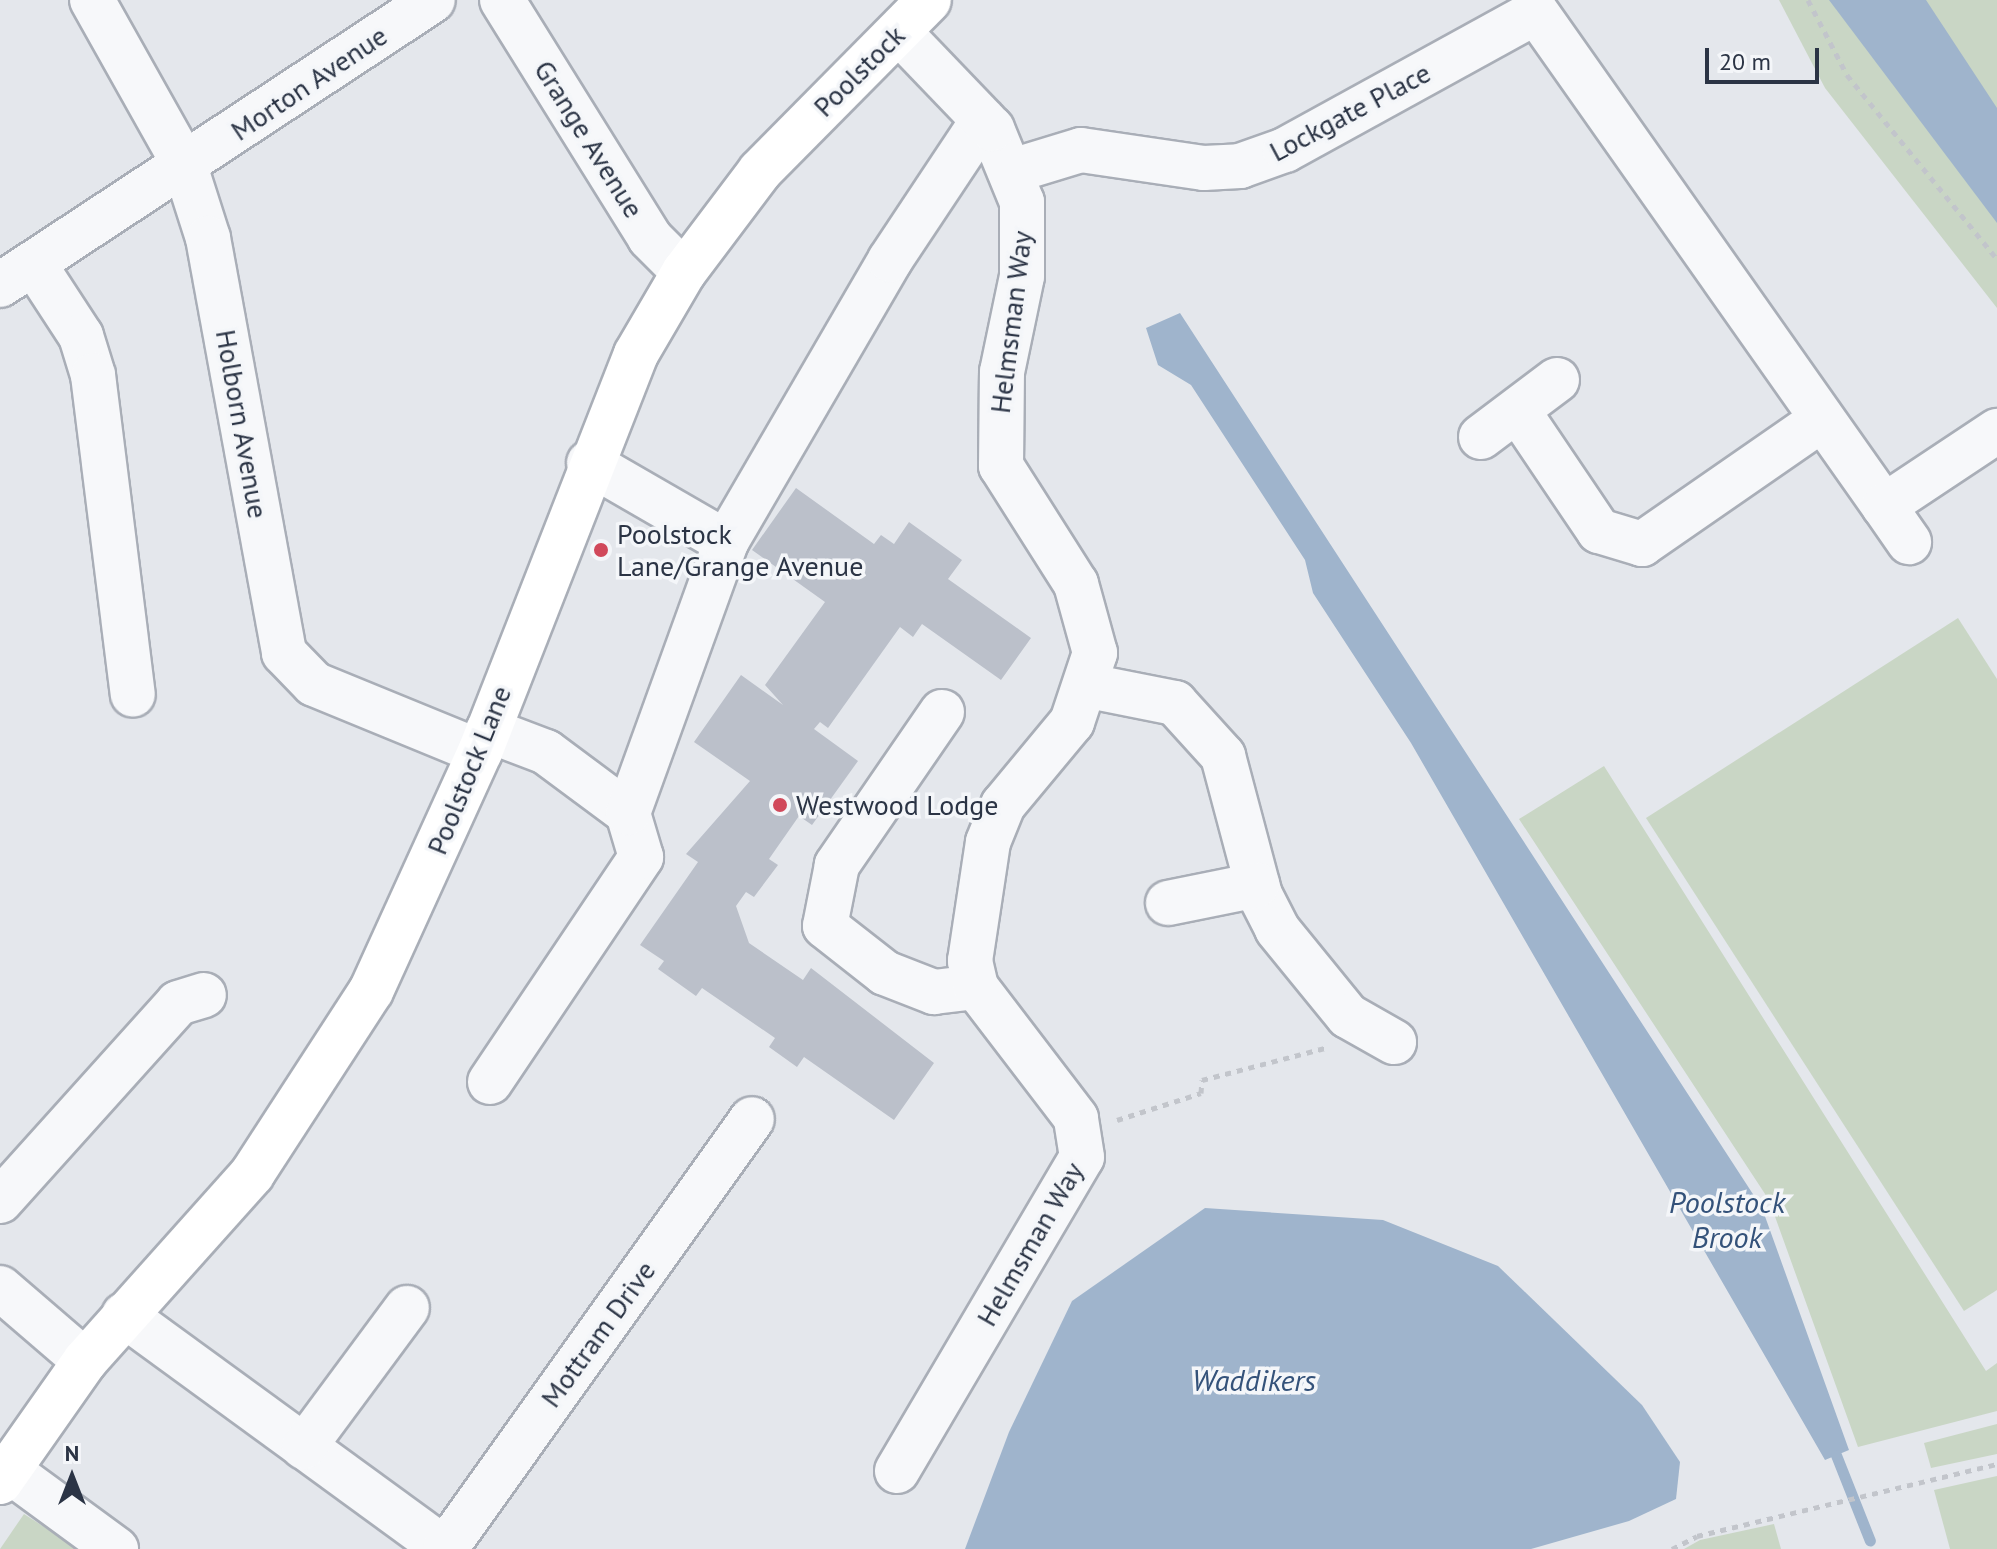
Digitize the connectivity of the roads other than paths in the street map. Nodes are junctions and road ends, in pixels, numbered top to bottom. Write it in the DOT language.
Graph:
graph roads {
  1 [pos="92,0"];
  2 [pos="433,0"];
  3 [pos="502,0"];
  4 [pos="929,0"];
  5 [pos="1544,6"];
  6 [pos="899,32"];
  7 [pos="983,120"];
  8 [pos="788,141"];
  9 [pos="185,166"];
  10 [pos="1012,171"];
  11 [pos="684,272"];
  12 [pos="17,274"];
  13 [pos="1557,380"];
  14 [pos="1518,411"];
  15 [pos="1821,420"];
  16 [pos="1997,431"];
  17 [pos="1481,437"];
  18 [pos="589,463"];
  19 [pos="1884,506"];
  20 [pos="726,542"];
  21 [pos="1909,542"];
  22 [pos="1089,686"];
  23 [pos="133,695"];
  24 [pos="942,712"];
  25 [pos="484,741"];
  26 [pos="628,813"];
  27 [pos="1257,885"];
  28 [pos="1168,903"];
  29 [pos="976,987"];
  30 [pos="181,989"];
  31 [pos="1394,1042"];
  32 [pos="490,1082"];
  33 [pos="752,1119"];
  34 [pos="0,1201"];
  35 [pos="0,1288"];
  36 [pos="407,1308"];
  37 [pos="124,1315"];
  38 [pos="85,1361"];
  39 [pos="304,1447"];
  40 [pos="897,1471"];
  41 [pos="4,1476"];
  42 [pos="116,1549"];
  43 [pos="444,1549"];
  1 -- 9 [label="street, Holborn Avenue"];
  2 -- 9 [label="street, Morton Avenue"];
  3 -- 11 [label="street, Grange Avenue"];
  4 -- 6 [label="main road, Poolstock"];
  5 -- 10 [label="street, Lockgate Place"];
  5 -- 15 [label="street, Lockgate Place"];
  6 -- 7 [label="street, Helmsman Way"];
  6 -- 8 [label="main road, Poolstock"];
  7 -- 10 [label="street, Helmsman Way"];
  7 -- 20 [label="street"];
  8 -- 11 [label="main road, Poolstock Lane"];
  9 -- 12 [label="street, Morton Avenue"];
  9 -- 25 [label="street, Holborn Avenue"];
  10 -- 22 [label="street, Helmsman Way"];
  11 -- 18 [label="main road, Poolstock Lane"];
  12 -- 23 [label="street"];
  13 -- 14 [label="street"];
  14 -- 15 [label="street"];
  14 -- 17 [label="street"];
  15 -- 19 [label="street, Lockgate Place"];
  16 -- 19 [label="street"];
  18 -- 20 [label="street"];
  18 -- 25 [label="main road, Poolstock Lane"];
  19 -- 21 [label="street, Lockgate Place"];
  20 -- 26 [label="street"];
  22 -- 27 [label="street"];
  22 -- 29 [label="street, Helmsman Way"];
  24 -- 29 [label="street"];
  25 -- 26 [label="street, Holborn Avenue"];
  25 -- 37 [label="main road, Poolstock Lane"];
  26 -- 32 [label="street"];
  27 -- 28 [label="street"];
  27 -- 31 [label="street"];
  29 -- 40 [label="street, Helmsman Way"];
  30 -- 34 [label="street"];
  33 -- 43 [label="street, Mottram Drive"];
  35 -- 38 [label="street"];
  36 -- 39 [label="street"];
  37 -- 38 [label="main road, Poolstock Lane"];
  37 -- 39 [label="street, Mottram Drive"];
  38 -- 41 [label="main road, Poolstock Lane"];
  39 -- 43 [label="street, Mottram Drive"];
  41 -- 42 [label="street"];
}
